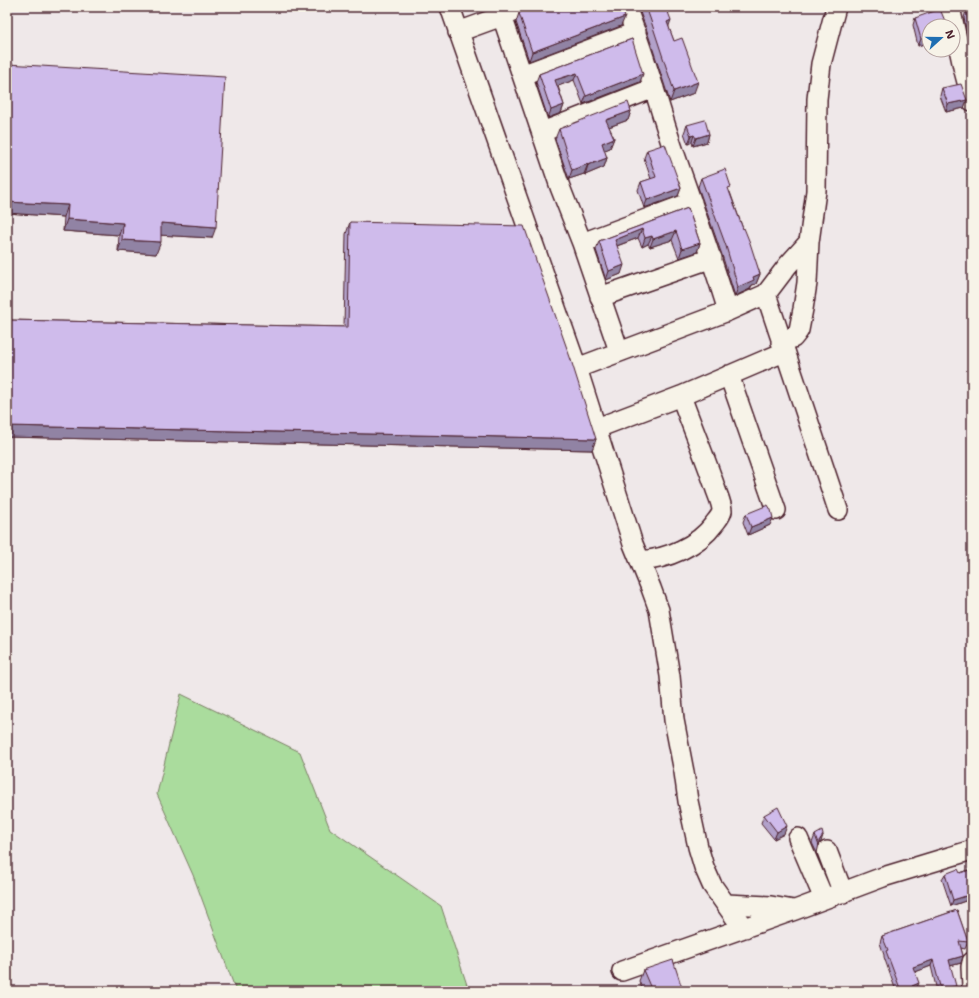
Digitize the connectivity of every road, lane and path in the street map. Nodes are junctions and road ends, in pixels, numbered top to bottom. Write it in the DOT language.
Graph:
graph roads {
  1 [pos="450,7"];
  2 [pos="522,7"];
  3 [pos="626,7"];
  4 [pos="836,7"];
  5 [pos="955,8"];
  6 [pos="502,16"];
  7 [pos="458,32"];
  8 [pos="636,32"];
  9 [pos="967,66"];
  10 [pos="522,75"];
  11 [pos="654,88"];
  12 [pos="972,101"];
  13 [pos="542,132"];
  14 [pos="692,202"];
  15 [pos="809,242"];
  16 [pos="582,243"];
  17 [pos="712,258"];
  18 [pos="766,294"];
  19 [pos="600,298"];
  20 [pos="728,311"];
  21 [pos="783,347"];
  22 [pos="619,351"];
  23 [pos="577,368"];
  24 [pos="730,375"];
  25 [pos="681,396"];
  26 [pos="597,428"];
  27 [pos="776,510"];
  28 [pos="838,510"];
  29 [pos="640,561"];
  30 [pos="798,838"];
  31 [pos="972,850"];
  32 [pos="827,851"];
  33 [pos="843,893"];
  34 [pos="824,899"];
  35 [pos="726,904"];
  36 [pos="795,910"];
  37 [pos="745,928"];
  38 [pos="972,962"];
  39 [pos="622,971"];
  40 [pos="972,986"];
  1 -- 7 [label="street"];
  2 -- 6 [label="street"];
  3 -- 8 [label="street"];
  4 -- 15 [label="street"];
  5 -- 9 [label="street"];
  6 -- 7 [label="street"];
  6 -- 10 [label="street"];
  7 -- 23 [label="street"];
  8 -- 10 [label="street"];
  8 -- 11 [label="street"];
  9 -- 12 [label="street"];
  10 -- 13 [label="street"];
  11 -- 13 [label="street"];
  11 -- 14 [label="street"];
  13 -- 16 [label="street"];
  14 -- 16 [label="street"];
  14 -- 17 [label="street"];
  15 -- 18 [label="street"];
  15 -- 21 [label="street"];
  16 -- 19 [label="street"];
  17 -- 19 [label="street"];
  17 -- 20 [label="street"];
  18 -- 20 [label="street"];
  18 -- 21 [label="street"];
  19 -- 22 [label="street"];
  20 -- 22 [label="street"];
  21 -- 24 [label="street"];
  21 -- 28 [label="street"];
  22 -- 23 [label="street"];
  23 -- 26 [label="street"];
  24 -- 25 [label="street"];
  24 -- 27 [label="street"];
  25 -- 26 [label="street"];
  25 -- 29 [label="street"];
  26 -- 29 [label="street"];
  29 -- 35 [label="street"];
  30 -- 34 [label="street"];
  31 -- 33 [label="street"];
  32 -- 33 [label="street"];
  33 -- 34 [label="street"];
  34 -- 36 [label="street"];
  35 -- 36 [label="street"];
  35 -- 37 [label="street"];
  36 -- 37 [label="street"];
  37 -- 39 [label="street"];
  38 -- 40 [label="street"];
}
